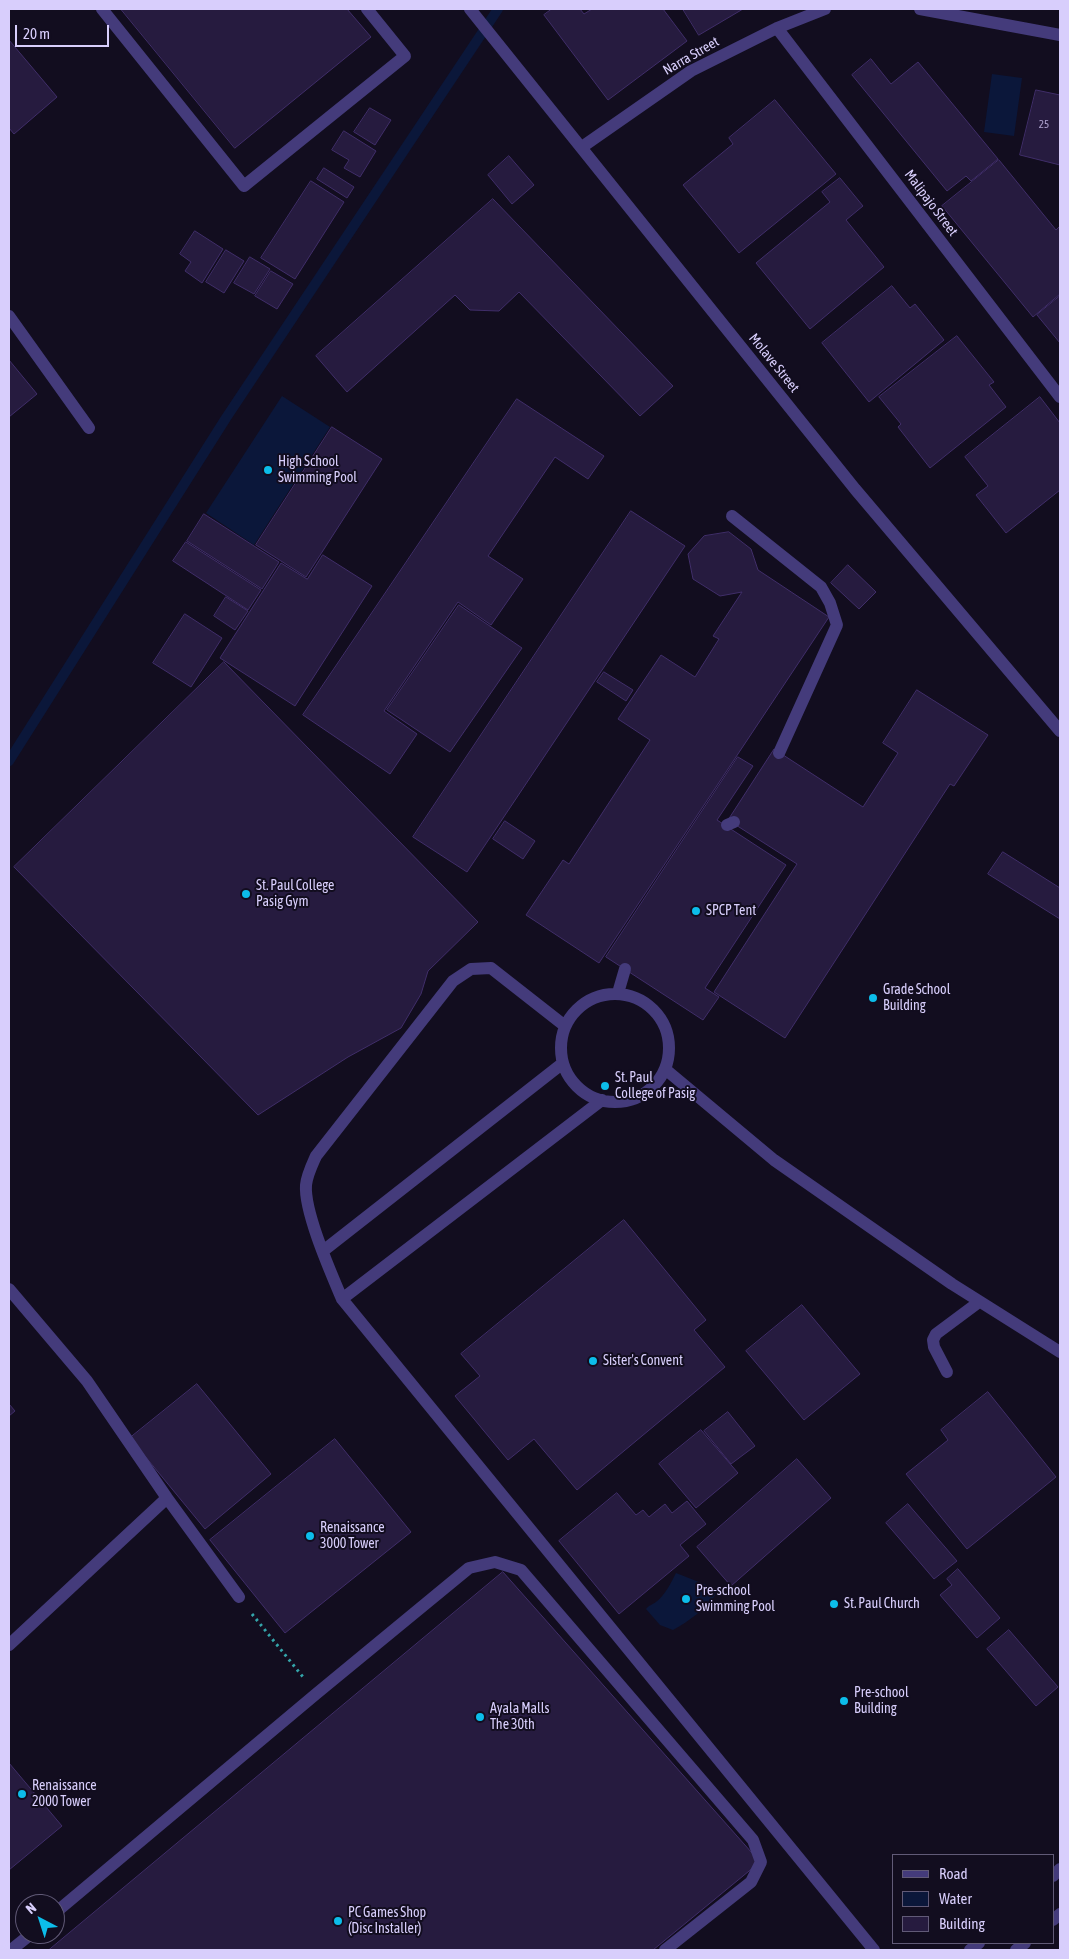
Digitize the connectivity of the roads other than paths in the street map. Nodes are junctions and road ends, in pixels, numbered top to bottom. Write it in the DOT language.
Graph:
graph roads {
  1 [pos="102,9"];
  2 [pos="367,9"];
  3 [pos="470,9"];
  4 [pos="825,9"];
  5 [pos="920,9"];
  6 [pos="777,28"];
  7 [pos="1060,35"];
  8 [pos="582,147"];
  9 [pos="9,316"];
  10 [pos="1060,397"];
  11 [pos="89,428"];
  12 [pos="732,516"];
  13 [pos="1060,731"];
  14 [pos="779,753"];
  15 [pos="625,969"];
  16 [pos="618,993"];
  17 [pos="565,1026"];
  18 [pos="563,1063"];
  19 [pos="665,1069"];
  20 [pos="602,1100"];
  21 [pos="323,1251"];
  22 [pos="9,1289"];
  23 [pos="342,1299"];
  24 [pos="980,1302"];
  25 [pos="1060,1352"];
  26 [pos="947,1372"];
  27 [pos="166,1498"];
  28 [pos="239,1597"];
  29 [pos="9,1645"];
  30 [pos="65,1905"];
  31 [pos="666,1950"];
  32 [pos="874,1950"];
  1 -- 2 [label="street"];
  3 -- 8 [label="street, Molave Street"];
  4 -- 6 [label="street, Narra Street"];
  5 -- 7 [label="street"];
  6 -- 8 [label="street, Narra Street"];
  6 -- 10 [label="street, Malipajo Street"];
  8 -- 13 [label="street, Molave Street"];
  9 -- 11 [label="street"];
  12 -- 14 [label="street"];
  15 -- 16 [label="street"];
  16 -- 17 [label="street"];
  16 -- 19 [label="street"];
  17 -- 18 [label="street"];
  17 -- 21 [label="street"];
  18 -- 20 [label="street"];
  18 -- 21 [label="street"];
  19 -- 20 [label="street"];
  19 -- 24 [label="street"];
  20 -- 23 [label="street"];
  21 -- 23 [label="street"];
  22 -- 27 [label="street"];
  23 -- 32 [label="street"];
  24 -- 25 [label="street"];
  24 -- 26 [label="street"];
  27 -- 28 [label="street"];
  27 -- 29 [label="street"];
  30 -- 31 [label="street"];
}
